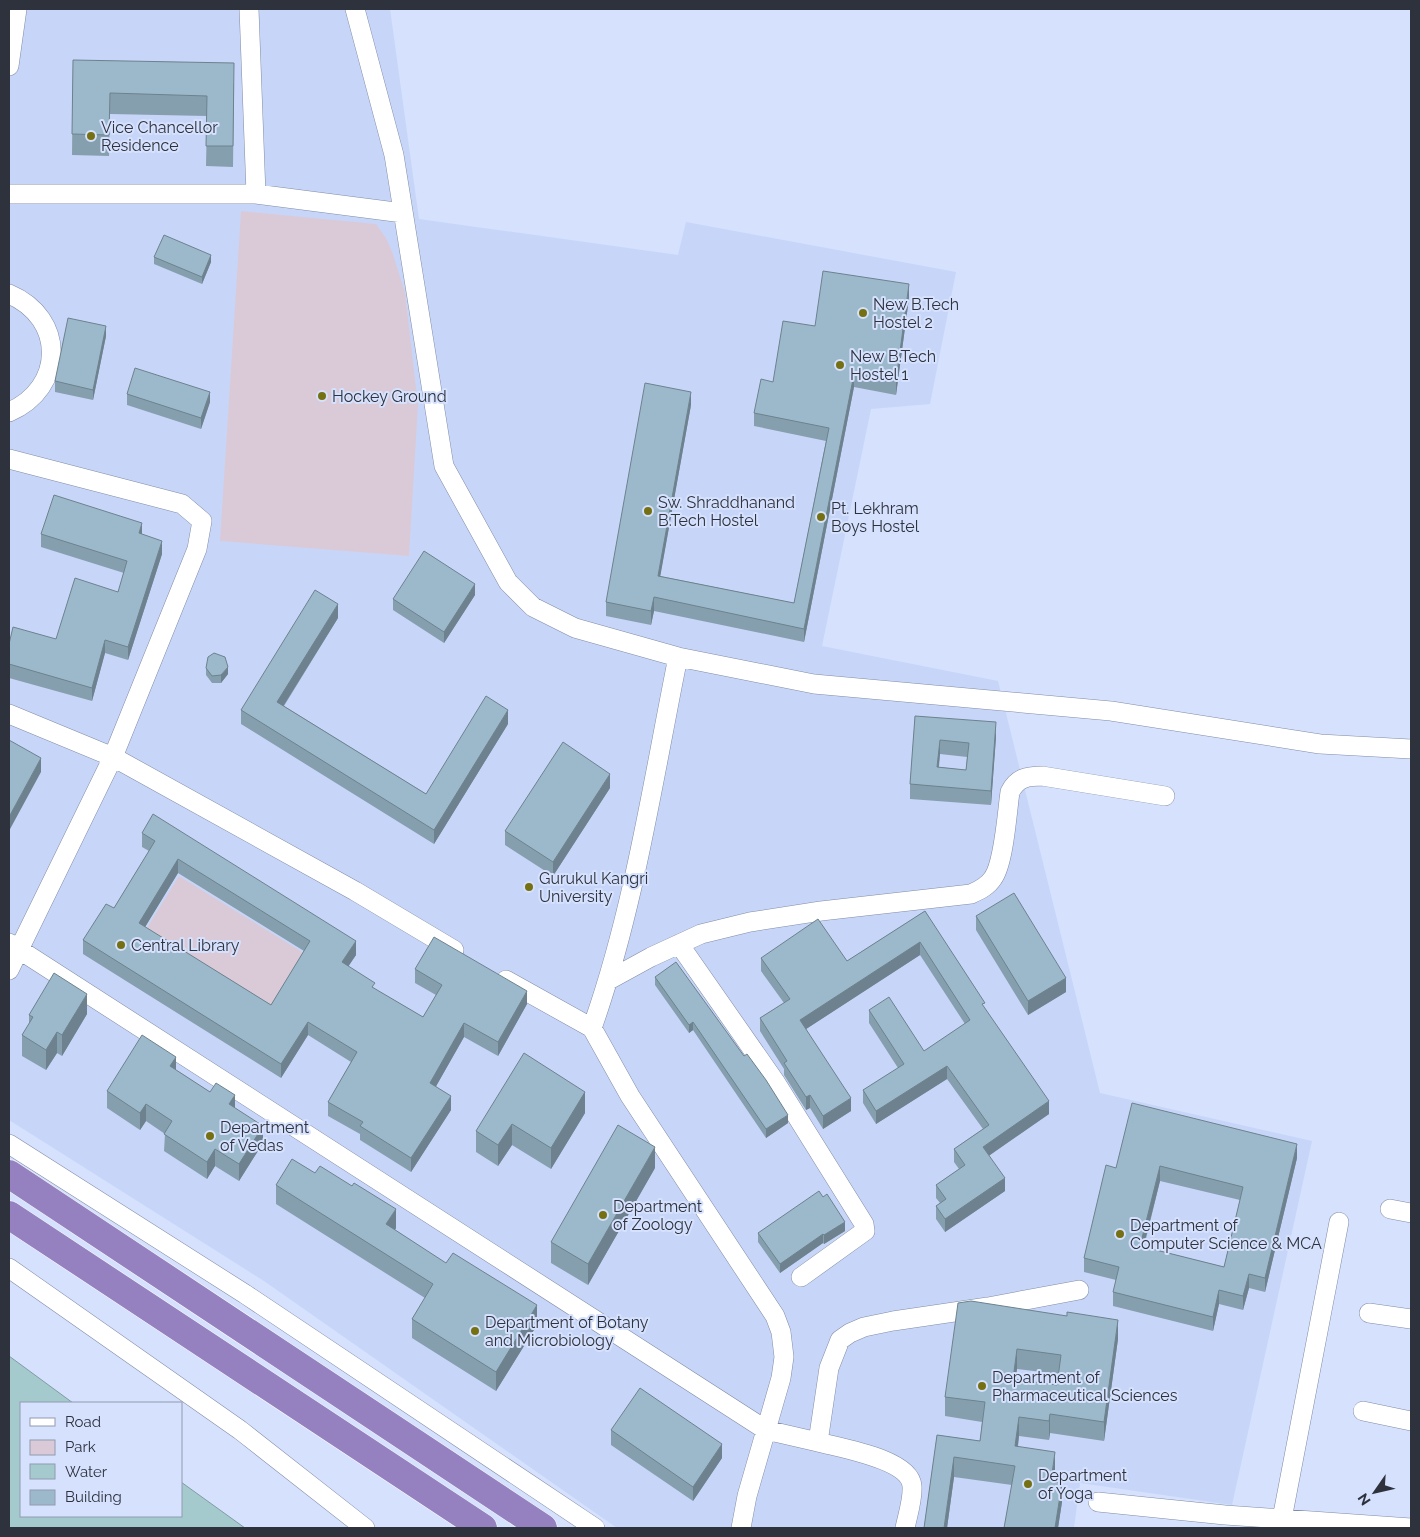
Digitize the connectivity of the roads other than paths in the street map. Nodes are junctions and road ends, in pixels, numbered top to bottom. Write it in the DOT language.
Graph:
graph roads {
  1 [pos="17,9"];
  2 [pos="249,9"];
  3 [pos="355,9"];
  4 [pos="9,66"];
  5 [pos="9,194"];
  6 [pos="256,194"];
  7 [pos="403,213"];
  8 [pos="9,294"];
  9 [pos="9,412"];
  10 [pos="9,459"];
  11 [pos="678,657"];
  12 [pos="9,714"];
  13 [pos="1411,749"];
  14 [pos="113,757"];
  15 [pos="1165,796"];
  16 [pos="679,944"];
  17 [pos="14,946"];
  18 [pos="469,959"];
  19 [pos="9,970"];
  20 [pos="494,973"];
  21 [pos="609,980"];
  22 [pos="592,1028"];
  23 [pos="9,1144"];
  24 [pos="9,1174"];
  25 [pos="1390,1210"];
  26 [pos="1411,1213"];
  27 [pos="9,1215"];
  28 [pos="1340,1222"];
  29 [pos="9,1268"];
  30 [pos="801,1277"];
  31 [pos="1079,1290"];
  32 [pos="1369,1313"];
  33 [pos="1411,1319"];
  34 [pos="1362,1411"];
  35 [pos="1411,1421"];
  36 [pos="766,1430"];
  37 [pos="818,1442"];
  38 [pos="1098,1502"];
  39 [pos="1282,1519"];
  40 [pos="365,1528"];
  41 [pos="483,1528"];
  42 [pos="543,1528"];
  43 [pos="595,1528"];
  44 [pos="740,1528"];
  45 [pos="906,1528"];
  46 [pos="1411,1528"];
  1 -- 4 [label="street"];
  2 -- 6 [label="street"];
  3 -- 7 [label="street"];
  5 -- 6 [label="street"];
  6 -- 7 [label="street"];
  7 -- 11 [label="street"];
  8 -- 9 [label="street"];
  10 -- 14 [label="street"];
  11 -- 13 [label="street"];
  11 -- 21 [label="street"];
  12 -- 14 [label="street"];
  14 -- 17 [label="street"];
  14 -- 18 [label="street"];
  15 -- 16 [label="street"];
  16 -- 21 [label="street"];
  16 -- 30 [label="street"];
  17 -- 19 [label="street"];
  17 -- 36 [label="street"];
  20 -- 22 [label="street"];
  21 -- 22 [label="street"];
  22 -- 36 [label="street"];
  23 -- 43 [label="street"];
  24 -- 42 [label="highway"];
  25 -- 26 [label="street"];
  27 -- 41 [label="highway"];
  28 -- 39 [label="street"];
  29 -- 40 [label="street"];
  31 -- 37 [label="street"];
  32 -- 33 [label="street"];
  34 -- 35 [label="street"];
  36 -- 37 [label="street"];
  36 -- 44 [label="street"];
  37 -- 45 [label="street"];
  38 -- 39 [label="street"];
  39 -- 46 [label="street"];
}
